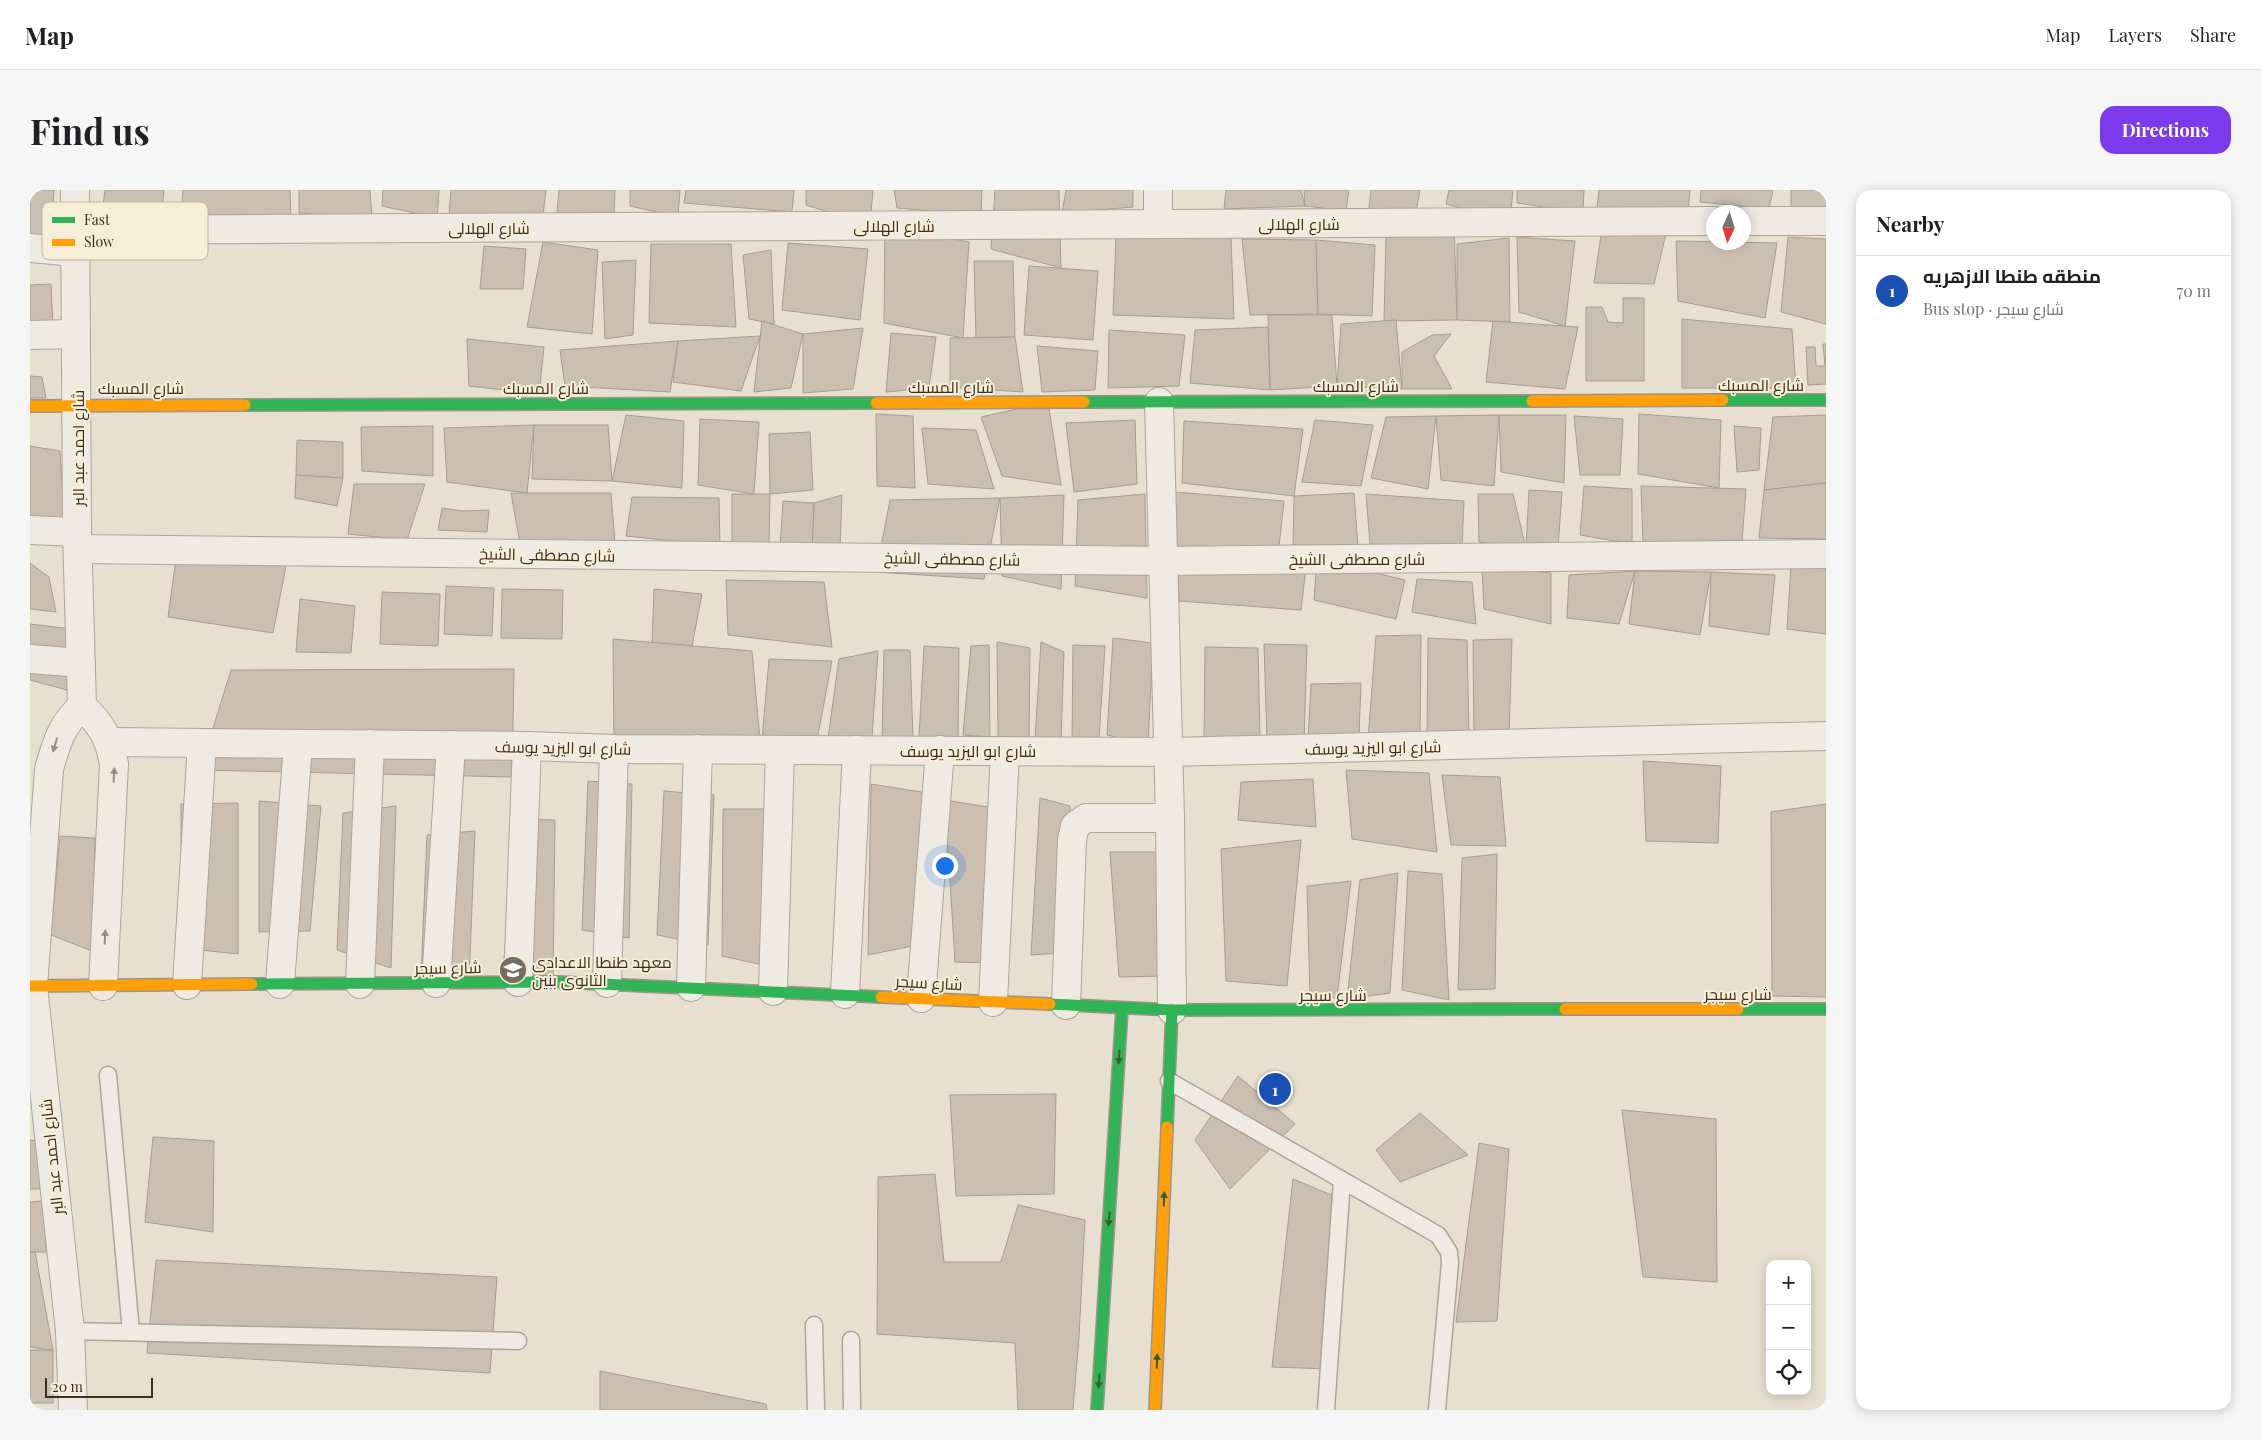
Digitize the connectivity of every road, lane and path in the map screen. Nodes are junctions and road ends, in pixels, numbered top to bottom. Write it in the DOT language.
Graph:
graph roads {
  1 [pos="1158,190"];
  2 [pos="1706,221"];
  3 [pos="1751,221"];
  4 [pos="1826,221"];
  5 [pos="1158,224"];
  6 [pos="208,239"];
  7 [pos="75,260"];
  8 [pos="76,334"];
  9 [pos="30,335"];
  10 [pos="1826,400"];
  11 [pos="1159,402"];
  12 [pos="77,404"];
  13 [pos="30,406"];
  14 [pos="30,530"];
  15 [pos="78,540"];
  16 [pos="1826,554"];
  17 [pos="1163,561"];
  18 [pos="30,659"];
  19 [pos="81,663"];
  20 [pos="82,706"];
  21 [pos="1826,736"];
  22 [pos="110,742"];
  23 [pos="202,743"];
  24 [pos="298,744"];
  25 [pos="370,744"];
  26 [pos="452,745"];
  27 [pos="527,746"];
  28 [pos="614,749"];
  29 [pos="698,749"];
  30 [pos="780,750"];
  31 [pos="857,750"];
  32 [pos="940,750"];
  33 [pos="1005,750"];
  34 [pos="1168,752"];
  35 [pos="38,813"];
  36 [pos="1170,818"];
  37 [pos="518,982"];
  38 [pos="436,983"];
  39 [pos="607,983"];
  40 [pos="280,984"];
  41 [pos="360,984"];
  42 [pos="187,985"];
  43 [pos="31,986"];
  44 [pos="103,986"];
  45 [pos="691,987"];
  46 [pos="773,991"];
  47 [pos="845,994"];
  48 [pos="921,998"];
  49 [pos="994,1002"];
  50 [pos="1066,1006"];
  51 [pos="1122,1008"];
  52 [pos="1826,1009"];
  53 [pos="1172,1010"];
  54 [pos="108,1075"];
  55 [pos="1169,1081"];
  56 [pos="1342,1180"];
  57 [pos="814,1325"];
  58 [pos="70,1331"];
  59 [pos="130,1332"];
  60 [pos="852,1340"];
  61 [pos="518,1341"];
  62 [pos="73,1410"];
  63 [pos="816,1410"];
  64 [pos="852,1410"];
  65 [pos="1097,1410"];
  66 [pos="1155,1410"];
  67 [pos="1326,1410"];
  68 [pos="1437,1410"];
  1 -- 5 [label="street"];
  2 -- 5 [label="street, شارع الهلالى"];
  3 -- 4 [label="street"];
  5 -- 6 [label="street, شارع الهلالى"];
  7 -- 8 [label="street, شارع احمد عبد البر"];
  8 -- 9 [label="street"];
  8 -- 12 [label="street, شارع احمد عبد البر"];
  10 -- 11 [label="main road, شارع المسبك"];
  11 -- 12 [label="main road, شارع المسبك"];
  11 -- 17 [label="street"];
  12 -- 13 [label="main road, شارع المسبك"];
  12 -- 15 [label="street, شارع احمد عبد البر"];
  14 -- 15 [label="street, شارع مصطفى الشيخ"];
  15 -- 17 [label="street, شارع مصطفى الشيخ"];
  15 -- 19 [label="street, شارع احمد عبد البر"];
  16 -- 17 [label="street, شارع مصطفى الشيخ"];
  17 -- 34 [label="street"];
  18 -- 19 [label="street"];
  19 -- 20 [label="street, شارع احمد عبد البر"];
  20 -- 22 [label="street"];
  20 -- 35 [label="street, شارع احمد عبد البر, one-way"];
  21 -- 34 [label="street, شارع ابو اليزيد يوسف"];
  22 -- 23 [label="street, شارع ابو اليزيد يوسف"];
  44 -- 22 [label="street, one-way"];
  23 -- 24 [label="street, شارع ابو اليزيد يوسف"];
  23 -- 42 [label="street"];
  24 -- 25 [label="street, شارع ابو اليزيد يوسف"];
  24 -- 40 [label="street"];
  25 -- 26 [label="street, شارع ابو اليزيد يوسف"];
  25 -- 41 [label="street"];
  26 -- 27 [label="street, شارع ابو اليزيد يوسف"];
  26 -- 38 [label="street"];
  27 -- 28 [label="street, شارع ابو اليزيد يوسف"];
  27 -- 37 [label="street"];
  28 -- 29 [label="street, شارع ابو اليزيد يوسف"];
  28 -- 39 [label="street"];
  29 -- 30 [label="street, شارع ابو اليزيد يوسف"];
  29 -- 45 [label="street"];
  30 -- 31 [label="street, شارع ابو اليزيد يوسف"];
  30 -- 46 [label="street"];
  31 -- 32 [label="street, شارع ابو اليزيد يوسف"];
  31 -- 47 [label="street"];
  32 -- 33 [label="street, شارع ابو اليزيد يوسف"];
  32 -- 48 [label="street"];
  33 -- 34 [label="street, شارع ابو اليزيد يوسف"];
  33 -- 49 [label="street"];
  34 -- 36 [label="street"];
  35 -- 43 [label="street, شارع احمد عبد البر"];
  36 -- 50 [label="street"];
  36 -- 53 [label="street"];
  37 -- 38 [label="main road, شارع سيجر"];
  37 -- 39 [label="main road, شارع سيجر"];
  38 -- 41 [label="main road, شارع سيجر"];
  39 -- 45 [label="main road, شارع سيجر"];
  40 -- 41 [label="main road, شارع سيجر"];
  40 -- 42 [label="main road, شارع سيجر"];
  42 -- 44 [label="main road, شارع سيجر"];
  43 -- 44 [label="main road, شارع سيجر"];
  43 -- 58 [label="street, شارع احمد عبد البر"];
  45 -- 46 [label="main road, شارع سيجر"];
  46 -- 47 [label="main road, شارع سيجر"];
  47 -- 48 [label="main road, شارع سيجر"];
  48 -- 49 [label="main road, شارع سيجر"];
  49 -- 50 [label="main road, شارع سيجر"];
  50 -- 51 [label="main road, شارع سيجر"];
  51 -- 53 [label="main road, شارع سيجر"];
  51 -- 65 [label="main road, one-way"];
  52 -- 53 [label="main road, شارع سيجر"];
  53 -- 55 [label="main road"];
  54 -- 59 [label="lane"];
  55 -- 56 [label="lane"];
  66 -- 55 [label="main road, one-way"];
  56 -- 67 [label="lane"];
  56 -- 68 [label="lane"];
  57 -- 63 [label="lane"];
  58 -- 59 [label="lane"];
  58 -- 62 [label="street, شارع احمد عبد البر"];
  59 -- 61 [label="lane"];
  60 -- 64 [label="lane"];
}
